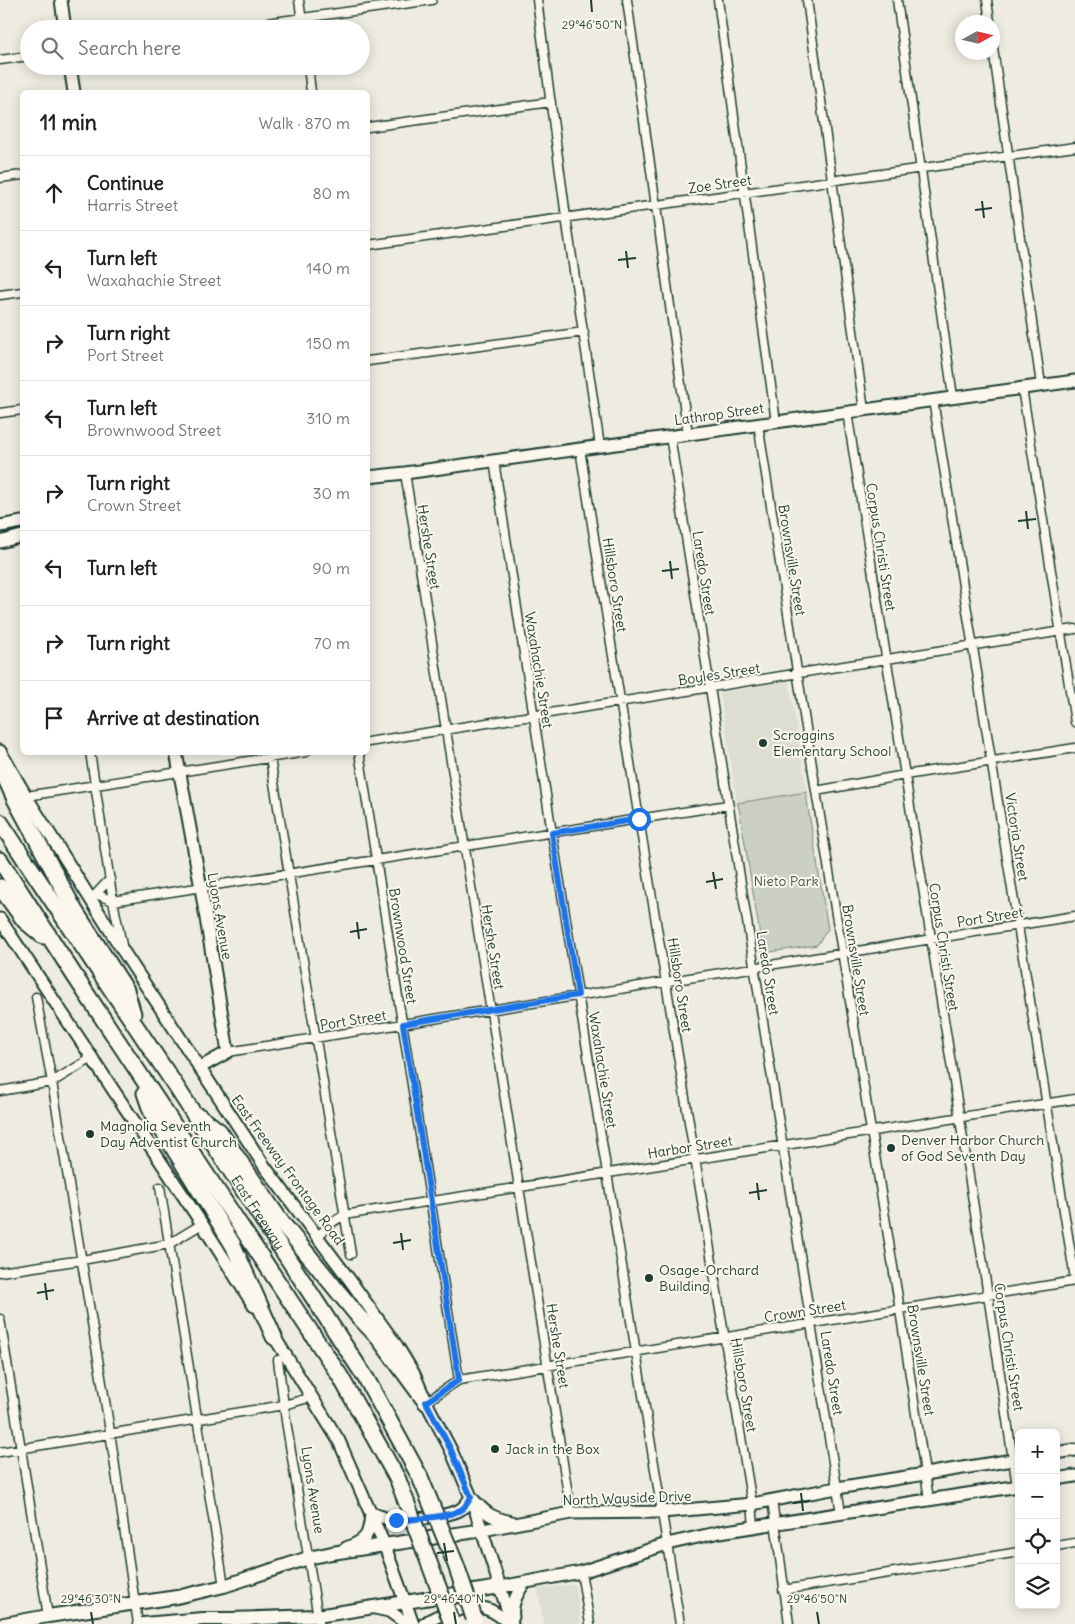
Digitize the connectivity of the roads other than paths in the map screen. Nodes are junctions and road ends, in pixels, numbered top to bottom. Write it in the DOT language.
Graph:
graph roads {
  1 [pos="61,0"];
  2 [pos="299,0"];
  3 [pos="432,0"];
  4 [pos="538,0"];
  5 [pos="627,0"];
  6 [pos="718,0"];
  7 [pos="807,0"];
  8 [pos="897,0"];
  9 [pos="987,0"];
  10 [pos="989,15"];
  11 [pos="302,18"];
  12 [pos="64,20"];
  13 [pos="288,20"];
  14 [pos="20,57"];
  15 [pos="0,60"];
  16 [pos="995,60"];
  17 [pos="71,75"];
  18 [pos="309,75"];
  19 [pos="74,90"];
  20 [pos="311,90"];
  21 [pos="551,102"];
  22 [pos="370,127"];
  23 [pos="1075,147"];
  24 [pos="1009,156"];
  25 [pos="920,169"];
  26 [pos="20,175"];
  27 [pos="0,178"];
  28 [pos="832,182"];
  29 [pos="744,193"];
  30 [pos="655,205"];
  31 [pos="566,217"];
  32 [pos="370,244"];
  33 [pos="20,292"];
  34 [pos="0,295"];
  35 [pos="584,332"];
  36 [pos="370,361"];
  37 [pos="1075,381"];
  38 [pos="1041,385"];
  39 [pos="1022,388"];
  40 [pos="953,398"];
  41 [pos="933,400"];
  42 [pos="20,410"];
  43 [pos="864,410"];
  44 [pos="846,412"];
  45 [pos="0,413"];
  46 [pos="776,422"];
  47 [pos="758,424"];
  48 [pos="688,434"];
  49 [pos="670,436"];
  50 [pos="600,446"];
  51 [pos="580,449"];
  52 [pos="494,461"];
  53 [pos="405,473"];
  54 [pos="370,477"];
  55 [pos="20,522"];
  56 [pos="0,526"];
  57 [pos="20,537"];
  58 [pos="0,542"];
  59 [pos="1075,629"];
  60 [pos="1060,631"];
  61 [pos="974,646"];
  62 [pos="886,660"];
  63 [pos="797,674"];
  64 [pos="710,688"];
  65 [pos="621,702"];
  66 [pos="534,716"];
  67 [pos="1075,722"];
  68 [pos="445,730"];
  69 [pos="370,742"];
  70 [pos="1075,748"];
  71 [pos="0,751"];
  72 [pos="91,755"];
  73 [pos="177,755"];
  74 [pos="270,755"];
  75 [pos="359,755"];
  76 [pos="991,761"];
  77 [pos="0,766"];
  78 [pos="180,773"];
  79 [pos="905,775"];
  80 [pos="96,786"];
  81 [pos="816,791"];
  82 [pos="26,796"];
  83 [pos="728,805"];
  84 [pos="639,819"];
  85 [pos="0,822"];
  86 [pos="552,833"];
  87 [pos="464,847"];
  88 [pos="0,860"];
  89 [pos="376,860"];
  90 [pos="290,874"];
  91 [pos="110,879"];
  92 [pos="0,887"];
  93 [pos="201,888"];
  94 [pos="93,896"];
  95 [pos="113,901"];
  96 [pos="1075,916"];
  97 [pos="0,919"];
  98 [pos="1018,925"];
  99 [pos="930,940"];
  100 [pos="56,946"];
  101 [pos="123,950"];
  102 [pos="842,954"];
  103 [pos="755,968"];
  104 [pos="667,981"];
  105 [pos="578,995"];
  106 [pos="36,997"];
  107 [pos="491,1010"];
  108 [pos="403,1024"];
  109 [pos="138,1030"];
  110 [pos="315,1039"];
  111 [pos="228,1052"];
  112 [pos="92,1058"];
  113 [pos="199,1068"];
  114 [pos="140,1074"];
  115 [pos="52,1082"];
  116 [pos="0,1091"];
  117 [pos="1075,1099"];
  118 [pos="1047,1103"];
  119 [pos="191,1110"];
  120 [pos="959,1116"];
  121 [pos="872,1131"];
  122 [pos="783,1145"];
  123 [pos="695,1158"];
  124 [pos="608,1174"];
  125 [pos="160,1187"];
  126 [pos="520,1188"];
  127 [pos="431,1202"];
  128 [pos="344,1215"];
  129 [pos="202,1224"];
  130 [pos="317,1237"];
  131 [pos="169,1244"];
  132 [pos="351,1254"];
  133 [pos="82,1260"];
  134 [pos="0,1272"];
  135 [pos="1075,1280"];
  136 [pos="988,1295"];
  137 [pos="900,1310"];
  138 [pos="0,1319"];
  139 [pos="812,1323"];
  140 [pos="274,1337"];
  141 [pos="724,1337"];
  142 [pos="637,1351"];
  143 [pos="278,1360"];
  144 [pos="549,1365"];
  145 [pos="459,1380"];
  146 [pos="312,1397"];
  147 [pos="426,1402"];
  148 [pos="284,1406"];
  149 [pos="198,1420"];
  150 [pos="110,1434"];
  151 [pos="21,1448"];
  152 [pos="1075,1450"];
  153 [pos="0,1452"];
  154 [pos="1060,1452"];
  155 [pos="1015,1453"];
  156 [pos="1015,1459"];
  157 [pos="925,1474"];
  158 [pos="1075,1476"];
  159 [pos="1060,1478"];
  160 [pos="1015,1486"];
  161 [pos="837,1488"];
  162 [pos="471,1497"];
  163 [pos="772,1500"];
  164 [pos="929,1500"];
  165 [pos="752,1504"];
  166 [pos="372,1512"];
  167 [pos="662,1512"];
  168 [pos="571,1513"];
  169 [pos="841,1513"];
  170 [pos="517,1523"];
  171 [pos="775,1523"];
  172 [pos="754,1526"];
  173 [pos="483,1530"];
  174 [pos="384,1544"];
  175 [pos="667,1544"];
  176 [pos="1075,1544"];
  177 [pos="1060,1546"];
  178 [pos="332,1553"];
  179 [pos="1015,1553"];
  180 [pos="308,1558"];
  181 [pos="581,1572"];
  182 [pos="524,1583"];
  183 [pos="224,1586"];
  184 [pos="500,1587"];
  185 [pos="783,1590"];
  186 [pos="406,1602"];
  187 [pos="135,1603"];
  188 [pos="371,1608"];
  189 [pos="48,1616"];
  190 [pos="318,1620"];
  191 [pos="475,1621"];
  192 [pos="231,1622"];
  193 [pos="452,1623"];
  194 [pos="4,1624"];
  195 [pos="138,1624"];
  196 [pos="143,1624"];
  197 [pos="407,1624"];
  198 [pos="413,1624"];
  199 [pos="424,1624"];
  200 [pos="512,1624"];
  201 [pos="590,1624"];
  202 [pos="680,1624"];
  203 [pos="789,1624"];
  1 -- 12 [label="main road"];
  2 -- 11 [label="street"];
  3 -- 11 [label="street"];
  4 -- 21 [label="street"];
  5 -- 30 [label="street"];
  6 -- 29 [label="street"];
  7 -- 28 [label="street"];
  8 -- 25 [label="street"];
  9 -- 10 [label="street"];
  11 -- 13 [label="street"];
  14 -- 15 [label="street"];
  16 -- 24 [label="street"];
  17 -- 19 [label="main road"];
  18 -- 20 [label="street"];
  21 -- 22 [label="street"];
  21 -- 31 [label="street"];
  23 -- 24 [label="street, Zoe Street"];
  24 -- 25 [label="street, Zoe Street"];
  24 -- 38 [label="street"];
  25 -- 28 [label="street, Zoe Street"];
  25 -- 40 [label="street"];
  26 -- 27 [label="street"];
  28 -- 29 [label="street, Zoe Street"];
  28 -- 43 [label="street"];
  29 -- 30 [label="street, Zoe Street"];
  29 -- 46 [label="street"];
  30 -- 31 [label="street, Zoe Street"];
  30 -- 48 [label="street"];
  31 -- 32 [label="street, Zoe Street"];
  31 -- 35 [label="street"];
  33 -- 34 [label="street"];
  35 -- 36 [label="street"];
  35 -- 50 [label="street"];
  37 -- 38 [label="main road, Lathrop Street"];
  38 -- 39 [label="main road, Lathrop Street"];
  39 -- 40 [label="main road, Lathrop Street"];
  39 -- 60 [label="street"];
  40 -- 41 [label="main road, Lathrop Street"];
  41 -- 43 [label="main road, Lathrop Street"];
  41 -- 61 [label="street, Victoria Street"];
  42 -- 45 [label="street"];
  43 -- 44 [label="main road, Lathrop Street"];
  44 -- 46 [label="main road, Lathrop Street"];
  44 -- 62 [label="street, Corpus Christi Street"];
  46 -- 47 [label="main road, Lathrop Street"];
  47 -- 48 [label="main road, Lathrop Street"];
  47 -- 63 [label="street, Brownsville Street"];
  48 -- 49 [label="main road, Lathrop Street"];
  49 -- 50 [label="main road, Lathrop Street"];
  49 -- 64 [label="street, Laredo Street"];
  50 -- 51 [label="main road, Lathrop Street"];
  51 -- 52 [label="main road, Lathrop Street"];
  51 -- 65 [label="street, Hillsboro Street"];
  52 -- 53 [label="main road, Lathrop Street"];
  52 -- 66 [label="street, Waxahachie Street"];
  53 -- 54 [label="main road, Lathrop Street"];
  53 -- 68 [label="street, Hershe Street"];
  55 -- 56 [label="main road"];
  57 -- 58 [label="main road"];
  59 -- 60 [label="street, Boyles Street"];
  60 -- 61 [label="street, Boyles Street"];
  60 -- 67 [label="street"];
  61 -- 62 [label="street, Boyles Street"];
  61 -- 76 [label="street, Victoria Street"];
  62 -- 63 [label="street, Boyles Street"];
  62 -- 79 [label="street, Corpus Christi Street"];
  63 -- 64 [label="street, Boyles Street"];
  63 -- 81 [label="street, Brownsville Street"];
  64 -- 65 [label="street, Boyles Street"];
  64 -- 83 [label="street, Laredo Street"];
  65 -- 66 [label="street, Boyles Street"];
  65 -- 84 [label="street, Hillsboro Street"];
  66 -- 68 [label="street, Boyles Street"];
  66 -- 86 [label="street, Waxahachie Street"];
  68 -- 69 [label="street, Boyles Street"];
  68 -- 87 [label="street, Hershe Street"];
  70 -- 76 [label="street"];
  71 -- 82 [label="main road, East Freeway Frontage Road"];
  72 -- 80 [label="street"];
  73 -- 78 [label="main road, Lyons Avenue"];
  74 -- 78 [label="street"];
  74 -- 90 [label="street"];
  75 -- 89 [label="street, Brownwood Street"];
  76 -- 79 [label="street"];
  76 -- 98 [label="street, Victoria Street"];
  77 -- 109 [label="highway"];
  78 -- 80 [label="street"];
  78 -- 93 [label="main road, Lyons Avenue"];
  79 -- 81 [label="street"];
  79 -- 99 [label="street, Corpus Christi Street"];
  80 -- 82 [label="street"];
  80 -- 91 [label="street"];
  81 -- 102 [label="street, Brownsville Street"];
  82 -- 94 [label="main road, East Freeway Frontage Road"];
  83 -- 84 [label="street"];
  83 -- 103 [label="street, Laredo Street"];
  84 -- 86 [label="street"];
  84 -- 104 [label="street, Hillsboro Street"];
  85 -- 109 [label="highway, East Freeway"];
  86 -- 87 [label="street"];
  86 -- 105 [label="street, Waxahachie Street"];
  87 -- 89 [label="street"];
  87 -- 107 [label="street, Hershe Street"];
  88 -- 100 [label="highway, East Freeway"];
  89 -- 90 [label="street"];
  89 -- 108 [label="street, Brownwood Street"];
  90 -- 93 [label="street"];
  90 -- 110 [label="street"];
  91 -- 94 [label="street"];
  91 -- 95 [label="street"];
  92 -- 100 [label="highway"];
  93 -- 95 [label="street"];
  93 -- 111 [label="main road, Lyons Avenue"];
  94 -- 95 [label="street"];
  94 -- 101 [label="main road, East Freeway Frontage Road"];
  95 -- 101 [label="street"];
  96 -- 98 [label="street, Port Street"];
  97 -- 112 [label="main road"];
  98 -- 99 [label="street, Port Street"];
  98 -- 118 [label="street, Victoria Street"];
  99 -- 102 [label="street, Port Street"];
  99 -- 120 [label="street, Corpus Christi Street"];
  100 -- 114 [label="highway, East Freeway"];
  101 -- 113 [label="main road, East Freeway Frontage Road"];
  102 -- 103 [label="street, Port Street"];
  102 -- 121 [label="street, Brownsville Street"];
  103 -- 104 [label="street, Port Street"];
  103 -- 122 [label="street, Laredo Street"];
  104 -- 105 [label="street, Port Street"];
  104 -- 123 [label="street, Hillsboro Street"];
  105 -- 107 [label="street, Port Street"];
  105 -- 124 [label="street, Waxahachie Street"];
  106 -- 115 [label="street"];
  107 -- 108 [label="street, Port Street"];
  107 -- 126 [label="street, Hershe Street"];
  108 -- 110 [label="street, Port Street"];
  108 -- 127 [label="street, Brownwood Street"];
  109 -- 119 [label="highway, East Freeway"];
  110 -- 111 [label="street, Port Street"];
  110 -- 128 [label="street"];
  111 -- 113 [label="main road"];
  112 -- 115 [label="street"];
  112 -- 129 [label="main road"];
  113 -- 130 [label="main road, East Freeway Frontage Road"];
  114 -- 140 [label="highway"];
  114 -- 193 [label="highway, East Freeway, bridge"];
  115 -- 116 [label="street"];
  115 -- 133 [label="street"];
  117 -- 118 [label="street, Harbor Street"];
  118 -- 120 [label="street, Harbor Street"];
  118 -- 135 [label="street, Victoria Street"];
  119 -- 147 [label="highway"];
  119 -- 191 [label="highway, East Freeway, bridge"];
  120 -- 121 [label="street, Harbor Street"];
  120 -- 136 [label="street, Corpus Christi Street"];
  121 -- 122 [label="street, Harbor Street"];
  121 -- 137 [label="street, Brownsville Street"];
  122 -- 123 [label="street, Harbor Street"];
  122 -- 139 [label="street, Laredo Street"];
  123 -- 124 [label="street, Harbor Street"];
  123 -- 141 [label="street, Hillsboro Street"];
  124 -- 126 [label="street, Harbor Street"];
  124 -- 142 [label="street, Waxahachie Street"];
  125 -- 131 [label="street"];
  126 -- 127 [label="street, Harbor Street"];
  126 -- 144 [label="street, Hershe Street"];
  127 -- 128 [label="street, Harbor Street"];
  127 -- 145 [label="street, Brownwood Street"];
  128 -- 130 [label="street, Harbor Street"];
  128 -- 132 [label="street"];
  129 -- 131 [label="street"];
  129 -- 140 [label="main road"];
  130 -- 147 [label="main road, East Freeway Frontage Road"];
  131 -- 133 [label="street"];
  131 -- 149 [label="street"];
  133 -- 134 [label="street"];
  133 -- 150 [label="street"];
  135 -- 136 [label="street, Crown Street"];
  136 -- 137 [label="street, Crown Street"];
  136 -- 155 [label="street, Corpus Christi Street"];
  137 -- 139 [label="street, Crown Street"];
  137 -- 157 [label="street, Brownsville Street"];
  138 -- 151 [label="street"];
  139 -- 141 [label="street, Crown Street"];
  139 -- 161 [label="street, Laredo Street"];
  140 -- 146 [label="main road"];
  141 -- 142 [label="street, Crown Street"];
  141 -- 165 [label="street, Hillsboro Street"];
  142 -- 144 [label="street, Crown Street"];
  142 -- 167 [label="street, Waxahachie Street"];
  143 -- 148 [label="street, Lyons Avenue"];
  144 -- 145 [label="street, Crown Street"];
  144 -- 168 [label="street, Hershe Street"];
  145 -- 147 [label="street, Crown Street"];
  146 -- 148 [label="street"];
  146 -- 166 [label="main road"];
  147 -- 162 [label="main road, East Freeway Frontage Road"];
  148 -- 149 [label="street"];
  148 -- 180 [label="street, Lyons Avenue"];
  149 -- 150 [label="street"];
  149 -- 183 [label="street"];
  150 -- 151 [label="street"];
  150 -- 187 [label="street"];
  151 -- 153 [label="street"];
  151 -- 189 [label="street"];
  152 -- 154 [label="main road"];
  156 -- 157 [label="main road, North Wayside Drive"];
  157 -- 161 [label="main road, North Wayside Drive"];
  157 -- 164 [label="street, Brownsville Street"];
  158 -- 159 [label="main road"];
  160 -- 164 [label="main road"];
  161 -- 163 [label="main road, North Wayside Drive"];
  161 -- 169 [label="street, Laredo Street"];
  162 -- 166 [label="main road"];
  162 -- 170 [label="main road"];
  162 -- 173 [label="main road, East Freeway Frontage Road"];
  163 -- 165 [label="main road, North Wayside Drive"];
  163 -- 171 [label="street"];
  164 -- 169 [label="main road"];
  165 -- 167 [label="main road, North Wayside Drive"];
  165 -- 172 [label="street, Hillsboro Street"];
  166 -- 174 [label="main road"];
  166 -- 178 [label="main road"];
  167 -- 168 [label="main road, North Wayside Drive"];
  167 -- 175 [label="street, Waxahachie Street"];
  168 -- 170 [label="main road, North Wayside Drive"];
  169 -- 171 [label="main road"];
  170 -- 173 [label="main road, North Wayside Drive"];
  171 -- 172 [label="main road"];
  171 -- 185 [label="street"];
  172 -- 175 [label="main road"];
  173 -- 174 [label="main road, North Wayside Drive"];
  173 -- 184 [label="main road, East Freeway Frontage Road"];
  174 -- 178 [label="main road, North Wayside Drive"];
  174 -- 186 [label="main road"];
  175 -- 181 [label="main road"];
  175 -- 202 [label="street, Waxahachie Street"];
  176 -- 177 [label="street"];
  178 -- 180 [label="main road, North Wayside Drive"];
  179 -- 185 [label="street"];
  180 -- 183 [label="main road, North Wayside Drive"];
  180 -- 190 [label="street, Lyons Avenue"];
  181 -- 182 [label="main road"];
  181 -- 201 [label="street"];
  182 -- 184 [label="main road"];
  182 -- 200 [label="main road"];
  183 -- 187 [label="main road, North Wayside Drive"];
  184 -- 186 [label="main road"];
  184 -- 200 [label="main road, East Freeway Frontage Road"];
  185 -- 203 [label="street"];
  186 -- 188 [label="main road"];
  186 -- 198 [label="main road"];
  187 -- 189 [label="main road, North Wayside Drive"];
  187 -- 195 [label="street"];
  188 -- 190 [label="main road"];
  188 -- 197 [label="main road"];
  189 -- 194 [label="main road, North Wayside Drive"];
  190 -- 192 [label="main road"];
  192 -- 196 [label="main road"];
  199 -- 200 [label="main road"];
}
